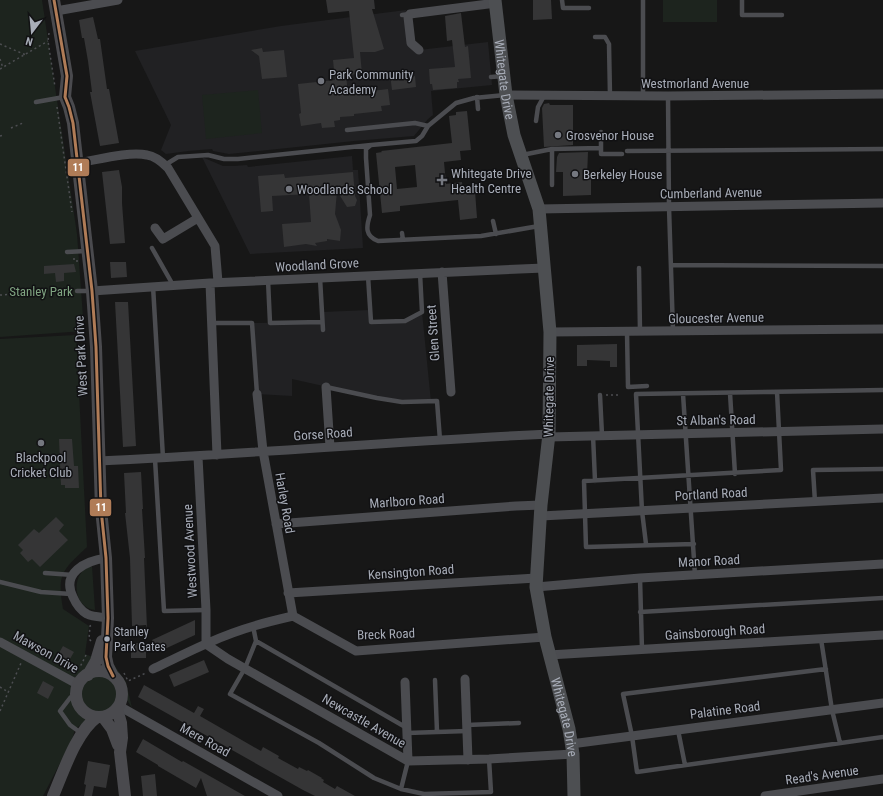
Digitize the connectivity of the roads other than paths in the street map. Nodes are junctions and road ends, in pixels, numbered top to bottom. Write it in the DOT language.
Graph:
graph roads {
  1 [pos="118,0"];
  2 [pos="562,0"];
  3 [pos="643,0"];
  4 [pos="742,0"];
  5 [pos="496,2"];
  6 [pos="55,6"];
  7 [pos="589,8"];
  8 [pos="782,15"];
  9 [pos="596,37"];
  10 [pos="419,50"];
  11 [pos="504,76"];
  12 [pos="491,77"];
  13 [pos="883,94"];
  14 [pos="506,95"];
  15 [pos="544,96"];
  16 [pos="610,96"];
  17 [pos="643,96"];
  18 [pos="668,96"];
  19 [pos="59,97"];
  20 [pos="477,97"];
  21 [pos="36,102"];
  22 [pos="478,109"];
  23 [pos="536,121"];
  24 [pos="347,130"];
  25 [pos="427,130"];
  26 [pos="601,132"];
  27 [pos="371,145"];
  28 [pos="601,148"];
  29 [pos="883,149"];
  30 [pos="552,150"];
  31 [pos="627,150"];
  32 [pos="668,151"];
  33 [pos="622,154"];
  34 [pos="521,155"];
  35 [pos="78,163"];
  36 [pos="165,165"];
  37 [pos="552,185"];
  38 [pos="883,203"];
  39 [pos="669,207"];
  40 [pos="539,209"];
  41 [pos="198,218"];
  42 [pos="493,221"];
  43 [pos="541,225"];
  44 [pos="155,228"];
  45 [pos="424,232"];
  46 [pos="402,233"];
  47 [pos="496,234"];
  48 [pos="424,239"];
  49 [pos="403,240"];
  50 [pos="152,248"];
  51 [pos="67,252"];
  52 [pos="83,252"];
  53 [pos="671,265"];
  54 [pos="883,266"];
  55 [pos="544,268"];
  56 [pos="639,268"];
  57 [pos="442,272"];
  58 [pos="420,274"];
  59 [pos="368,276"];
  60 [pos="320,278"];
  61 [pos="268,280"];
  62 [pos="214,283"];
  63 [pos="173,285"];
  64 [pos="153,286"];
  65 [pos="92,290"];
  66 [pos="77,291"];
  67 [pos="322,322"];
  68 [pos="212,323"];
  69 [pos="883,329"];
  70 [pos="323,330"];
  71 [pos="673,331"];
  72 [pos="550,332"];
  73 [pos="626,332"];
  74 [pos="640,332"];
  75 [pos="647,386"];
  76 [pos="326,387"];
  77 [pos="883,390"];
  78 [pos="451,392"];
  79 [pos="777,392"];
  80 [pos="730,393"];
  81 [pos="257,394"];
  82 [pos="683,394"];
  83 [pos="600,395"];
  84 [pos="883,429"];
  85 [pos="778,432"];
  86 [pos="732,433"];
  87 [pos="685,434"];
  88 [pos="549,435"];
  89 [pos="598,435"];
  90 [pos="637,435"];
  91 [pos="440,440"];
  92 [pos="330,447"];
  93 [pos="263,451"];
  94 [pos="217,455"];
  95 [pos="198,457"];
  96 [pos="159,458"];
  97 [pos="99,461"];
  98 [pos="883,469"];
  99 [pos="734,474"];
  100 [pos="688,476"];
  101 [pos="640,478"];
  102 [pos="595,481"];
  103 [pos="883,498"];
  104 [pos="815,502"];
  105 [pos="690,508"];
  106 [pos="541,511"];
  107 [pos="642,511"];
  108 [pos="586,514"];
  109 [pos="276,524"];
  110 [pos="646,544"];
  111 [pos="694,544"];
  112 [pos="106,558"];
  113 [pos="883,564"];
  114 [pos="45,573"];
  115 [pos="73,575"];
  116 [pos="695,575"];
  117 [pos="640,578"];
  118 [pos="0,582"];
  119 [pos="536,582"];
  120 [pos="288,593"];
  121 [pos="71,594"];
  122 [pos="883,598"];
  123 [pos="206,610"];
  124 [pos="640,612"];
  125 [pos="293,616"];
  126 [pos="102,617"];
  127 [pos="253,626"];
  128 [pos="883,635"];
  129 [pos="545,637"];
  130 [pos="822,639"];
  131 [pos="256,641"];
  132 [pos="0,642"];
  133 [pos="206,644"];
  134 [pos="642,650"];
  135 [pos="549,655"];
  136 [pos="245,668"];
  137 [pos="153,669"];
  138 [pos="826,669"];
  139 [pos="88,675"];
  140 [pos="113,676"];
  141 [pos="465,679"];
  142 [pos="435,680"];
  143 [pos="405,682"];
  144 [pos="78,689"];
  145 [pos="883,703"];
  146 [pos="118,708"];
  147 [pos="82,709"];
  148 [pos="832,710"];
  149 [pos="100,717"];
  150 [pos="519,723"];
  151 [pos="467,728"];
  152 [pos="407,730"];
  153 [pos="678,730"];
  154 [pos="437,732"];
  155 [pos="80,733"];
  156 [pos="632,736"];
  157 [pos="883,737"];
  158 [pos="840,743"];
  159 [pos="572,749"];
  160 [pos="120,752"];
  161 [pos="489,759"];
  162 [pos="468,760"];
  163 [pos="408,761"];
  164 [pos="685,766"];
  165 [pos="883,779"];
  166 [pos="260,786"];
  167 [pos="401,789"];
  168 [pos="53,796"];
  169 [pos="125,796"];
  170 [pos="258,796"];
  171 [pos="278,796"];
  172 [pos="574,796"];
  173 [pos="765,796"];
  1 -- 6 [label="street"];
  2 -- 7 [label="lane"];
  3 -- 17 [label="lane"];
  4 -- 8 [label="lane"];
  5 -- 10 [label="street"];
  5 -- 11 [label="main road, Whitegate Drive"];
  6 -- 19 [label="street, West Park Drive"];
  9 -- 16 [label="lane"];
  11 -- 12 [label="lane"];
  11 -- 14 [label="main road, Whitegate Drive"];
  13 -- 18 [label="street, Westmorland Avenue"];
  14 -- 15 [label="street, Westmorland Avenue"];
  14 -- 20 [label="lane"];
  14 -- 34 [label="main road, Whitegate Drive"];
  15 -- 16 [label="street, Westmorland Avenue"];
  15 -- 23 [label="lane"];
  16 -- 17 [label="street, Westmorland Avenue"];
  17 -- 18 [label="street, Westmorland Avenue"];
  18 -- 32 [label="lane"];
  19 -- 21 [label="lane"];
  19 -- 35 [label="street, West Park Drive"];
  20 -- 22 [label="lane"];
  20 -- 25 [label="lane"];
  24 -- 25 [label="lane"];
  25 -- 27 [label="lane"];
  26 -- 28 [label="lane"];
  27 -- 36 [label="lane"];
  27 -- 49 [label="lane"];
  28 -- 30 [label="lane"];
  28 -- 33 [label="lane"];
  29 -- 32 [label="lane"];
  30 -- 34 [label="lane"];
  30 -- 37 [label="lane"];
  31 -- 32 [label="lane"];
  32 -- 39 [label="lane"];
  34 -- 40 [label="main road, Whitegate Drive"];
  35 -- 36 [label="street"];
  35 -- 52 [label="street, West Park Drive"];
  36 -- 41 [label="street"];
  38 -- 39 [label="street, Cumberland Avenue"];
  39 -- 40 [label="street, Cumberland Avenue"];
  39 -- 53 [label="lane"];
  40 -- 43 [label="main road, Whitegate Drive"];
  41 -- 44 [label="street"];
  41 -- 62 [label="street"];
  42 -- 47 [label="lane"];
  43 -- 47 [label="lane"];
  43 -- 55 [label="main road, Whitegate Drive"];
  45 -- 48 [label="lane"];
  46 -- 49 [label="lane"];
  47 -- 48 [label="lane"];
  48 -- 49 [label="lane"];
  50 -- 63 [label="lane"];
  51 -- 52 [label="lane"];
  52 -- 65 [label="street, West Park Drive"];
  53 -- 54 [label="lane"];
  53 -- 71 [label="lane"];
  55 -- 57 [label="street, Woodland Grove"];
  55 -- 72 [label="main road, Whitegate Drive"];
  56 -- 74 [label="lane"];
  57 -- 58 [label="street, Woodland Grove"];
  57 -- 78 [label="street, Glen Street"];
  58 -- 59 [label="street, Woodland Grove"];
  58 -- 59 [label="lane"];
  59 -- 60 [label="street, Woodland Grove"];
  60 -- 61 [label="street, Woodland Grove"];
  60 -- 67 [label="lane"];
  61 -- 62 [label="street, Woodland Grove"];
  61 -- 67 [label="lane"];
  62 -- 63 [label="street, Woodland Grove"];
  62 -- 68 [label="street"];
  63 -- 64 [label="street, Woodland Grove"];
  64 -- 65 [label="street, Woodland Grove"];
  64 -- 96 [label="lane"];
  65 -- 66 [label="lane"];
  65 -- 97 [label="street, West Park Drive"];
  67 -- 70 [label="lane"];
  68 -- 81 [label="lane"];
  68 -- 94 [label="street"];
  69 -- 71 [label="street, Gloucester Avenue"];
  71 -- 74 [label="street, Gloucester Avenue"];
  72 -- 73 [label="street, Gloucester Avenue"];
  72 -- 88 [label="main road, Whitegate Drive"];
  73 -- 74 [label="street, Gloucester Avenue"];
  73 -- 75 [label="lane"];
  76 -- 91 [label="lane"];
  76 -- 92 [label="street"];
  77 -- 79 [label="lane"];
  79 -- 80 [label="lane"];
  79 -- 85 [label="lane"];
  80 -- 82 [label="lane"];
  80 -- 86 [label="lane"];
  81 -- 93 [label="street, Harley Road"];
  82 -- 87 [label="lane"];
  82 -- 90 [label="lane"];
  83 -- 89 [label="lane"];
  84 -- 85 [label="street, St Alban's Road"];
  85 -- 86 [label="street, St Alban's Road"];
  85 -- 99 [label="lane"];
  86 -- 87 [label="street, St Alban's Road"];
  86 -- 99 [label="lane"];
  87 -- 90 [label="street, St Alban's Road"];
  87 -- 100 [label="lane"];
  88 -- 89 [label="street, St Alban's Road"];
  88 -- 91 [label="street, Gorse Road"];
  88 -- 106 [label="main road, Whitegate Drive"];
  89 -- 90 [label="street, St Alban's Road"];
  89 -- 102 [label="lane"];
  90 -- 101 [label="lane"];
  91 -- 92 [label="street, Gorse Road"];
  92 -- 93 [label="street, Gorse Road"];
  93 -- 94 [label="street, Gorse Road"];
  93 -- 109 [label="street, Harley Road"];
  94 -- 95 [label="street, Gorse Road"];
  95 -- 96 [label="street, Gorse Road"];
  95 -- 123 [label="street, Westwood Avenue"];
  96 -- 97 [label="street, Gorse Road"];
  96 -- 123 [label="lane"];
  97 -- 112 [label="street, West Park Drive"];
  98 -- 104 [label="lane"];
  99 -- 100 [label="lane"];
  100 -- 101 [label="lane"];
  100 -- 105 [label="lane"];
  101 -- 102 [label="lane"];
  101 -- 107 [label="lane"];
  102 -- 108 [label="lane"];
  103 -- 104 [label="street, Portland Road"];
  104 -- 105 [label="street, Portland Road"];
  105 -- 107 [label="street, Portland Road"];
  105 -- 111 [label="lane"];
  106 -- 108 [label="street, Portland Road"];
  106 -- 109 [label="street, Marlboro Road"];
  106 -- 119 [label="main road, Whitegate Drive"];
  107 -- 108 [label="street, Portland Road"];
  107 -- 110 [label="lane"];
  108 -- 110 [label="lane"];
  109 -- 120 [label="street, Harley Road"];
  110 -- 111 [label="lane"];
  111 -- 116 [label="lane"];
  112 -- 115 [label="street"];
  112 -- 126 [label="street, West Park Drive"];
  113 -- 116 [label="street, Manor Road"];
  114 -- 115 [label="lane"];
  115 -- 121 [label="street"];
  116 -- 117 [label="street, Manor Road"];
  117 -- 119 [label="street, Manor Road"];
  117 -- 124 [label="lane"];
  118 -- 121 [label="lane"];
  119 -- 120 [label="street, Kensington Road"];
  119 -- 129 [label="main road, Whitegate Drive"];
  120 -- 125 [label="street, Harley Road"];
  121 -- 126 [label="street"];
  122 -- 124 [label="lane"];
  123 -- 133 [label="street, Westwood Avenue"];
  124 -- 134 [label="lane"];
  125 -- 127 [label="street"];
  125 -- 129 [label="street, Breck Road"];
  126 -- 139 [label="street, West Park Drive"];
  126 -- 140 [label="street, West Park Drive"];
  127 -- 131 [label="lane"];
  127 -- 133 [label="street"];
  128 -- 130 [label="street, Gainsborough Road"];
  129 -- 135 [label="main road, Whitegate Drive"];
  130 -- 134 [label="street, Gainsborough Road"];
  130 -- 138 [label="lane"];
  131 -- 136 [label="lane"];
  131 -- 152 [label="lane"];
  132 -- 144 [label="street, Mawson Drive"];
  133 -- 136 [label="street, Newcastle Avenue"];
  133 -- 137 [label="street"];
  134 -- 135 [label="street, Gainsborough Road"];
  135 -- 159 [label="main road, Whitegate Drive"];
  136 -- 163 [label="street, Newcastle Avenue"];
  136 -- 167 [label="lane"];
  138 -- 148 [label="lane"];
  138 -- 156 [label="lane"];
  139 -- 140 [label="street"];
  139 -- 144 [label="street"];
  140 -- 146 [label="street"];
  141 -- 151 [label="street"];
  142 -- 154 [label="lane"];
  143 -- 152 [label="street"];
  144 -- 147 [label="street"];
  144 -- 155 [label="lane"];
  145 -- 148 [label="street, Palatine Road"];
  146 -- 149 [label="street"];
  146 -- 160 [label="street"];
  146 -- 166 [label="street, Mere Road"];
  147 -- 149 [label="street"];
  147 -- 155 [label="street"];
  148 -- 153 [label="street, Palatine Road"];
  148 -- 158 [label="lane"];
  149 -- 155 [label="street"];
  149 -- 160 [label="street"];
  150 -- 151 [label="lane"];
  151 -- 154 [label="lane"];
  151 -- 162 [label="street"];
  152 -- 154 [label="lane"];
  152 -- 163 [label="street"];
  153 -- 156 [label="street, Palatine Road"];
  153 -- 164 [label="lane"];
  155 -- 168 [label="street"];
  156 -- 159 [label="street, Palatine Road"];
  156 -- 164 [label="lane"];
  157 -- 158 [label="lane"];
  158 -- 164 [label="lane"];
  159 -- 161 [label="street, Newcastle Avenue"];
  159 -- 172 [label="main road, Whitegate Drive"];
  160 -- 169 [label="street"];
  161 -- 162 [label="street, Newcastle Avenue"];
  161 -- 167 [label="lane"];
  162 -- 163 [label="street, Newcastle Avenue"];
  163 -- 167 [label="lane"];
  165 -- 173 [label="street, Read's Avenue"];
  166 -- 170 [label="street"];
  166 -- 171 [label="street, Mere Road"];
}
